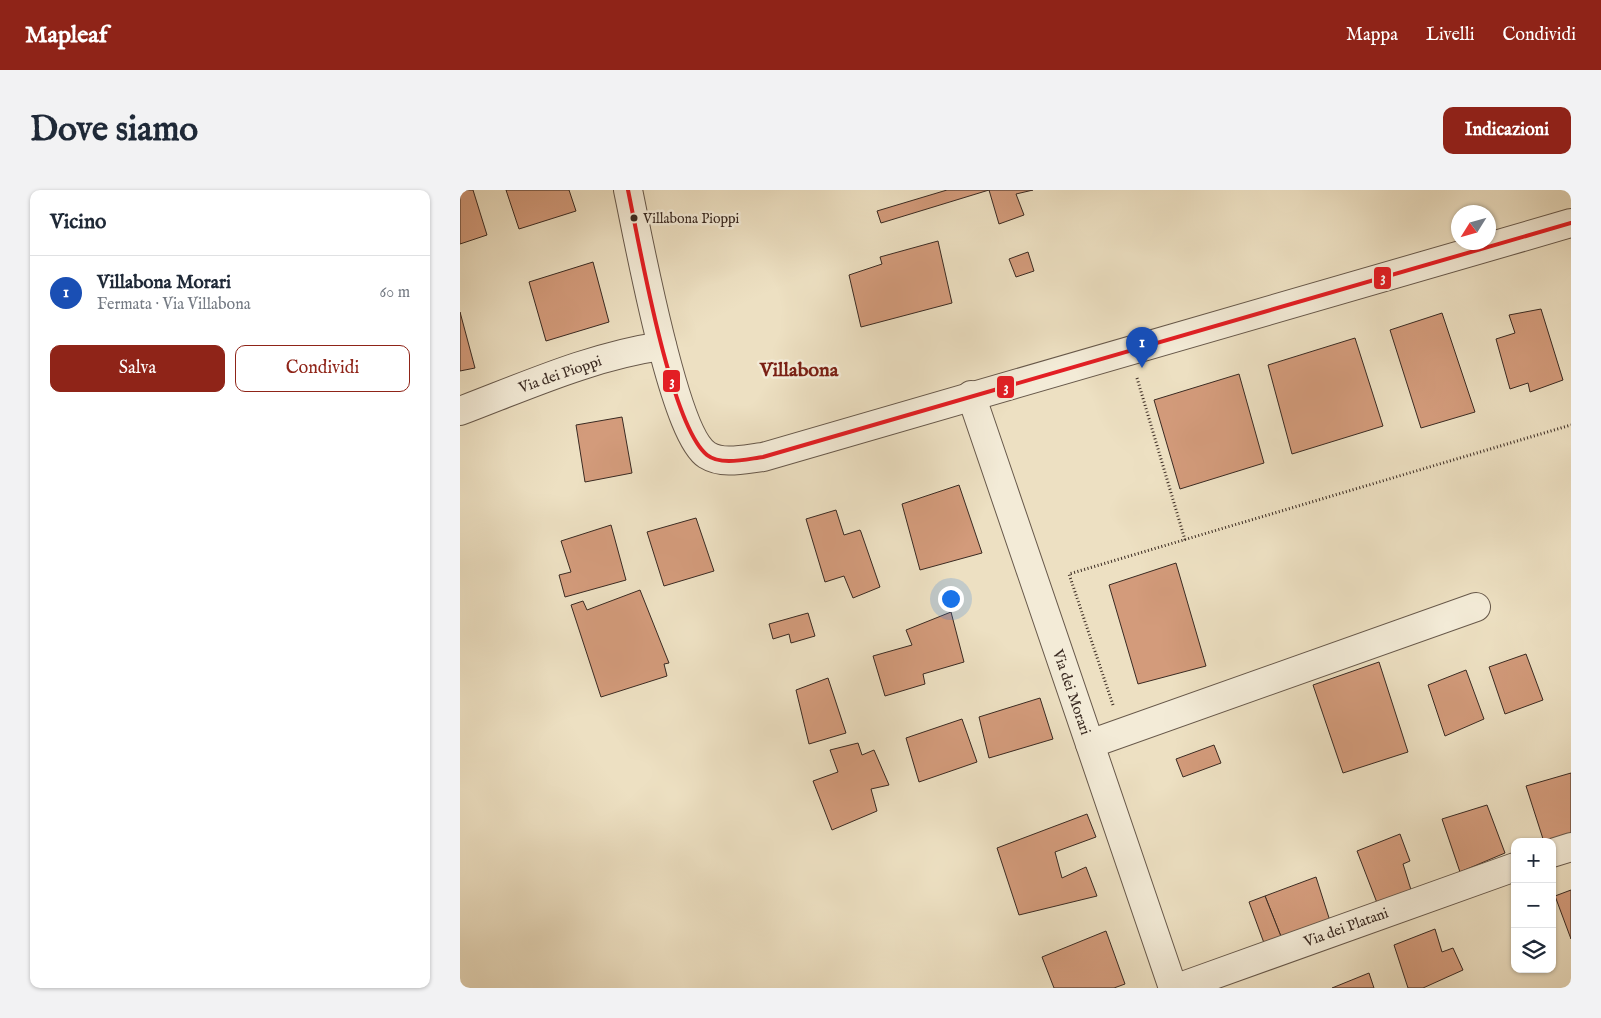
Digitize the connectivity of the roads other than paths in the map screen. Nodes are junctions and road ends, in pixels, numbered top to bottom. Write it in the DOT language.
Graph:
graph roads {
  1 [pos="628,190"];
  2 [pos="1571,223"];
  3 [pos="662,346"];
  4 [pos="971,395"];
  5 [pos="460,411"];
  6 [pos="1476,608"];
  7 [pos="1089,740"];
  8 [pos="1571,846"];
  9 [pos="1556,852"];
  10 [pos="1511,868"];
  11 [pos="1175,988"];
  1 -- 3 [label="street"];
  2 -- 4 [label="street"];
  3 -- 4 [label="street"];
  3 -- 5 [label="street, Via dei Pioppi"];
  4 -- 7 [label="street, Via dei Morari"];
  6 -- 7 [label="street"];
  7 -- 11 [label="street, Via dei Morari"];
  8 -- 9 [label="street"];
  10 -- 11 [label="street, Via dei Platani"];
}
